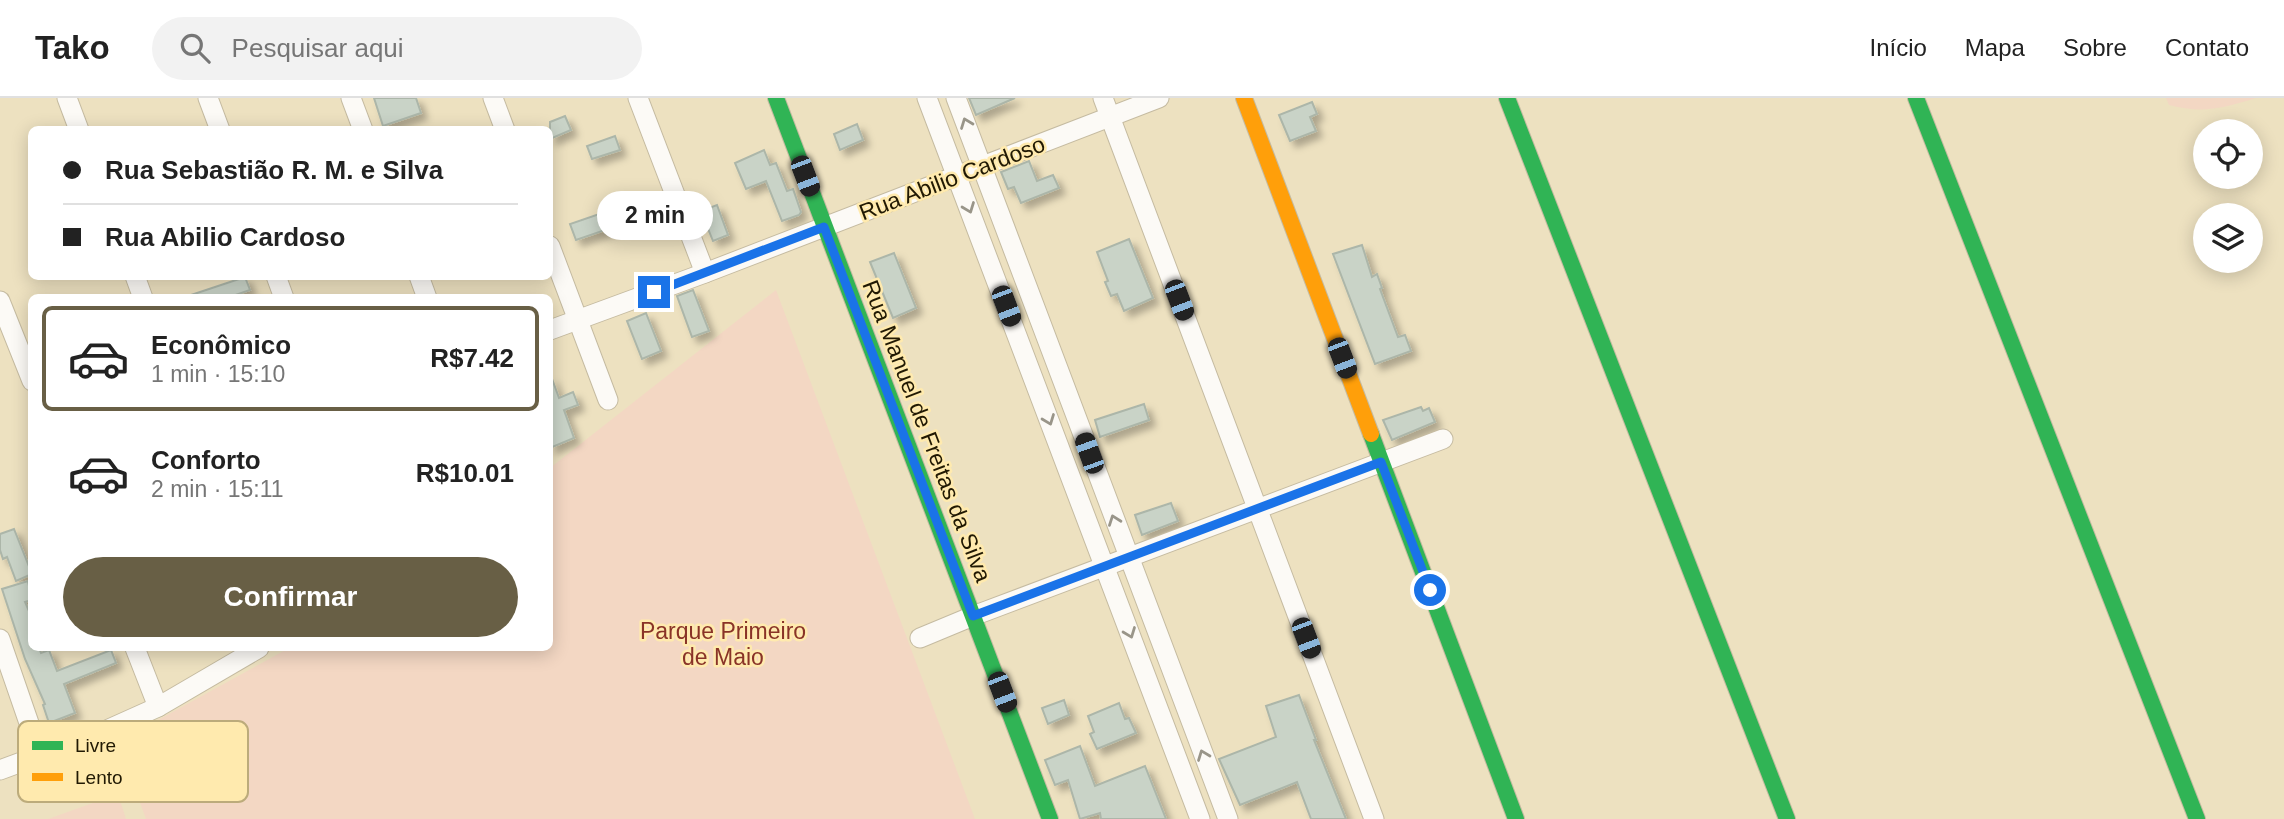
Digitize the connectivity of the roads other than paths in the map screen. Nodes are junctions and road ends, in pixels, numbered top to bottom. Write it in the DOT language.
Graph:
graph roads {
  1 [pos="67,98"];
  2 [pos="208,98"];
  3 [pos="351,98"];
  4 [pos="493,98"];
  5 [pos="638,98"];
  6 [pos="776,98"];
  7 [pos="928,98"];
  8 [pos="956,98"];
  9 [pos="1103,98"];
  10 [pos="1158,98"];
  11 [pos="1244,98"];
  12 [pos="1507,98"];
  13 [pos="1916,98"];
  14 [pos="1110,117"];
  15 [pos="78,126"];
  16 [pos="218,126"];
  17 [pos="362,126"];
  18 [pos="504,126"];
  19 [pos="983,167"];
  20 [pos="957,175"];
  21 [pos="824,227"];
  22 [pos="553,254"];
  23 [pos="705,273"];
  24 [pos="1,304"];
  25 [pos="578,320"];
  26 [pos="553,329"];
  27 [pos="28,371"];
  28 [pos="608,400"];
  29 [pos="1443,439"];
  30 [pos="1381,462"];
  31 [pos="1258,509"];
  32 [pos="1128,558"];
  33 [pos="1105,567"];
  34 [pos="973,616"];
  35 [pos="920,638"];
  36 [pos="2,649"];
  37 [pos="136,651"];
  38 [pos="254,651"];
  39 [pos="158,707"];
  40 [pos="28,721"];
  41 [pos="127,721"];
  42 [pos="18,763"];
  43 [pos="0,770"];
  44 [pos="1050,819"];
  45 [pos="1200,819"];
  46 [pos="1228,819"];
  47 [pos="1374,819"];
  48 [pos="1516,819"];
  49 [pos="1787,819"];
  50 [pos="2197,819"];
  1 -- 15 [label="street"];
  2 -- 16 [label="street"];
  3 -- 17 [label="street"];
  4 -- 18 [label="street"];
  5 -- 23 [label="street"];
  6 -- 21 [label="street, Rua Manuel de Freitas da Silva"];
  7 -- 20 [label="street"];
  19 -- 8 [label="street, one-way"];
  9 -- 14 [label="street"];
  10 -- 14 [label="street, Rua Abilio Cardoso"];
  11 -- 30 [label="street"];
  12 -- 49 [label="street"];
  13 -- 50 [label="street"];
  14 -- 19 [label="street, Rua Abilio Cardoso"];
  14 -- 31 [label="street"];
  19 -- 20 [label="street, Rua Abilio Cardoso"];
  32 -- 19 [label="street, one-way"];
  20 -- 21 [label="street, Rua Abilio Cardoso"];
  20 -- 33 [label="street, one-way"];
  21 -- 23 [label="street, Rua Abilio Cardoso"];
  21 -- 34 [label="street, Rua Manuel de Freitas da Silva"];
  22 -- 25 [label="street"];
  23 -- 25 [label="street, Rua Abilio Cardoso"];
  24 -- 27 [label="street"];
  25 -- 26 [label="street, Rua Abilio Cardoso"];
  25 -- 28 [label="street"];
  29 -- 30 [label="street"];
  30 -- 31 [label="street"];
  30 -- 48 [label="street"];
  31 -- 32 [label="street"];
  31 -- 47 [label="street"];
  32 -- 33 [label="street"];
  46 -- 32 [label="street, one-way"];
  33 -- 34 [label="street"];
  33 -- 45 [label="street, one-way"];
  34 -- 35 [label="street"];
  34 -- 44 [label="street, Rua Manuel de Freitas da Silva"];
  36 -- 40 [label="street"];
  37 -- 39 [label="street"];
  38 -- 39 [label="street"];
  39 -- 41 [label="street"];
  42 -- 43 [label="street"];
}
